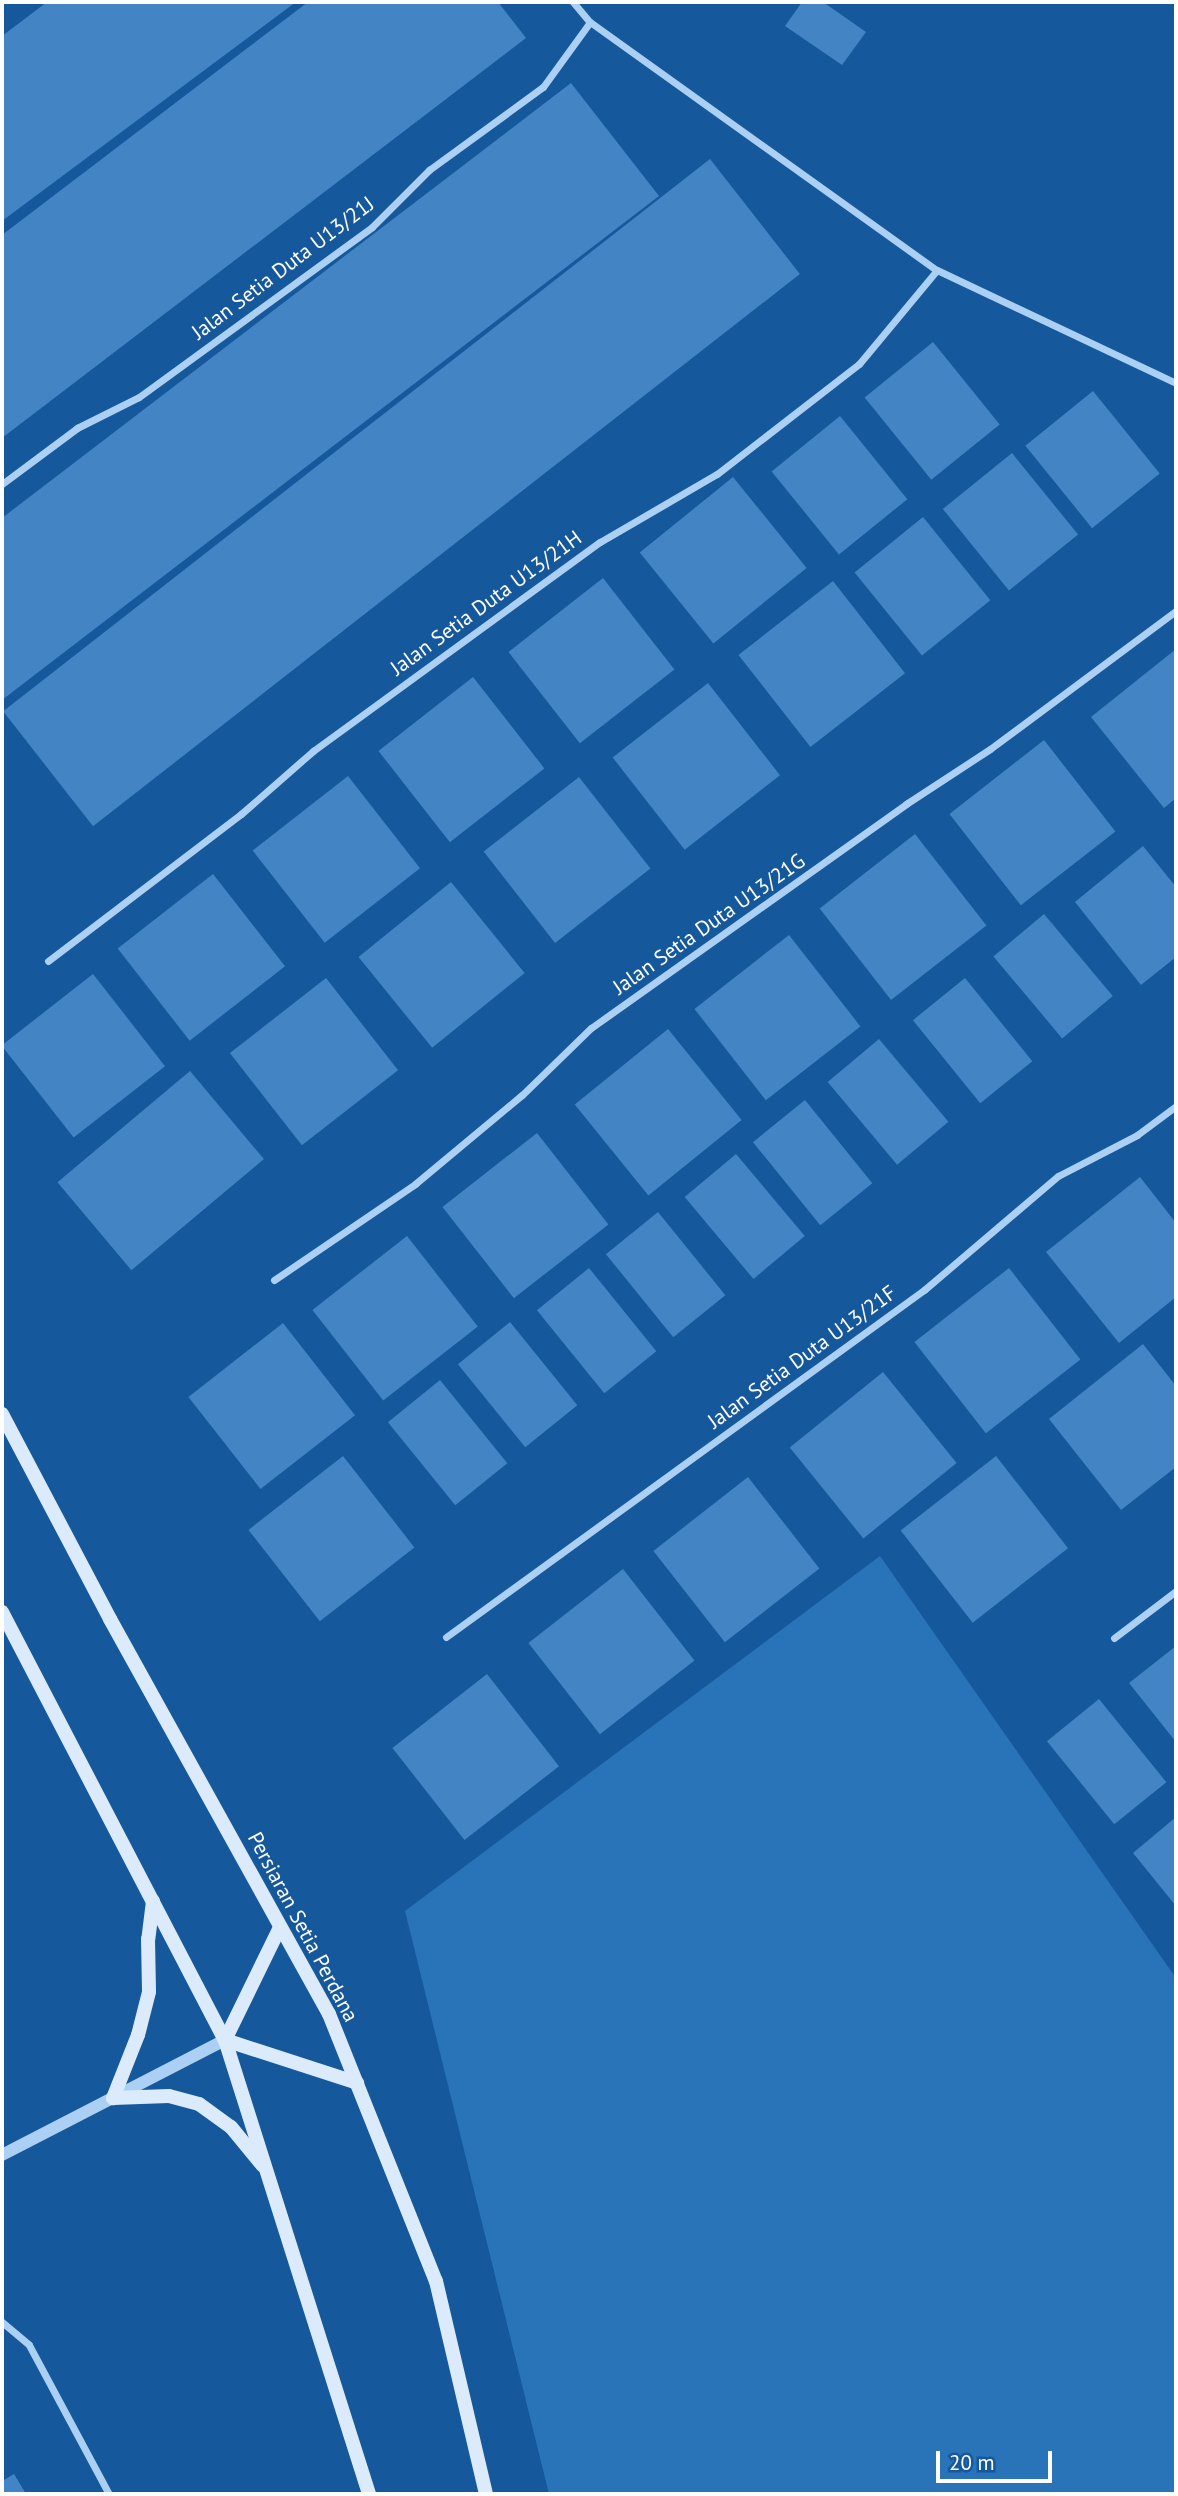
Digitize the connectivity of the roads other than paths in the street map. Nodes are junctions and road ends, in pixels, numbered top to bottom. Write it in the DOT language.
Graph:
graph roads {
  1 [pos="573,2"];
  2 [pos="590,22"];
  3 [pos="937,270"];
  4 [pos="1176,383"];
  5 [pos="2,484"];
  6 [pos="1176,611"];
  7 [pos="48,961"];
  8 [pos="1176,1106"];
  9 [pos="274,1280"];
  10 [pos="2,1413"];
  11 [pos="1176,1591"];
  12 [pos="2,1612"];
  13 [pos="446,1637"];
  14 [pos="1114,1638"];
  15 [pos="153,1901"];
  16 [pos="281,1927"];
  17 [pos="225,2040"];
  18 [pos="357,2083"];
  19 [pos="113,2098"];
  20 [pos="2,2155"];
  21 [pos="268,2172"];
  22 [pos="2,2322"];
  23 [pos="109,2494"];
  24 [pos="369,2494"];
  25 [pos="486,2494"];
  1 -- 2 [label="street"];
  2 -- 3 [label="street"];
  2 -- 5 [label="street, Jalan Setia Duta U13/21J"];
  3 -- 4 [label="street"];
  3 -- 7 [label="street, Jalan Setia Duta U13/21H"];
  6 -- 9 [label="street, Jalan Setia Duta U13/21G"];
  8 -- 13 [label="street, Jalan Setia Duta U13/21F"];
  10 -- 16 [label="main road, Persiaran Setia Perdana"];
  11 -- 14 [label="street"];
  12 -- 15 [label="main road"];
  15 -- 17 [label="main road"];
  15 -- 19 [label="main road"];
  16 -- 17 [label="main road"];
  16 -- 18 [label="main road, Persiaran Setia Perdana"];
  17 -- 18 [label="main road"];
  17 -- 19 [label="street"];
  17 -- 21 [label="main road"];
  18 -- 25 [label="main road, Persiaran Setia Perdana"];
  19 -- 20 [label="street"];
  19 -- 21 [label="main road"];
  21 -- 24 [label="main road"];
  22 -- 23 [label="street"];
}
